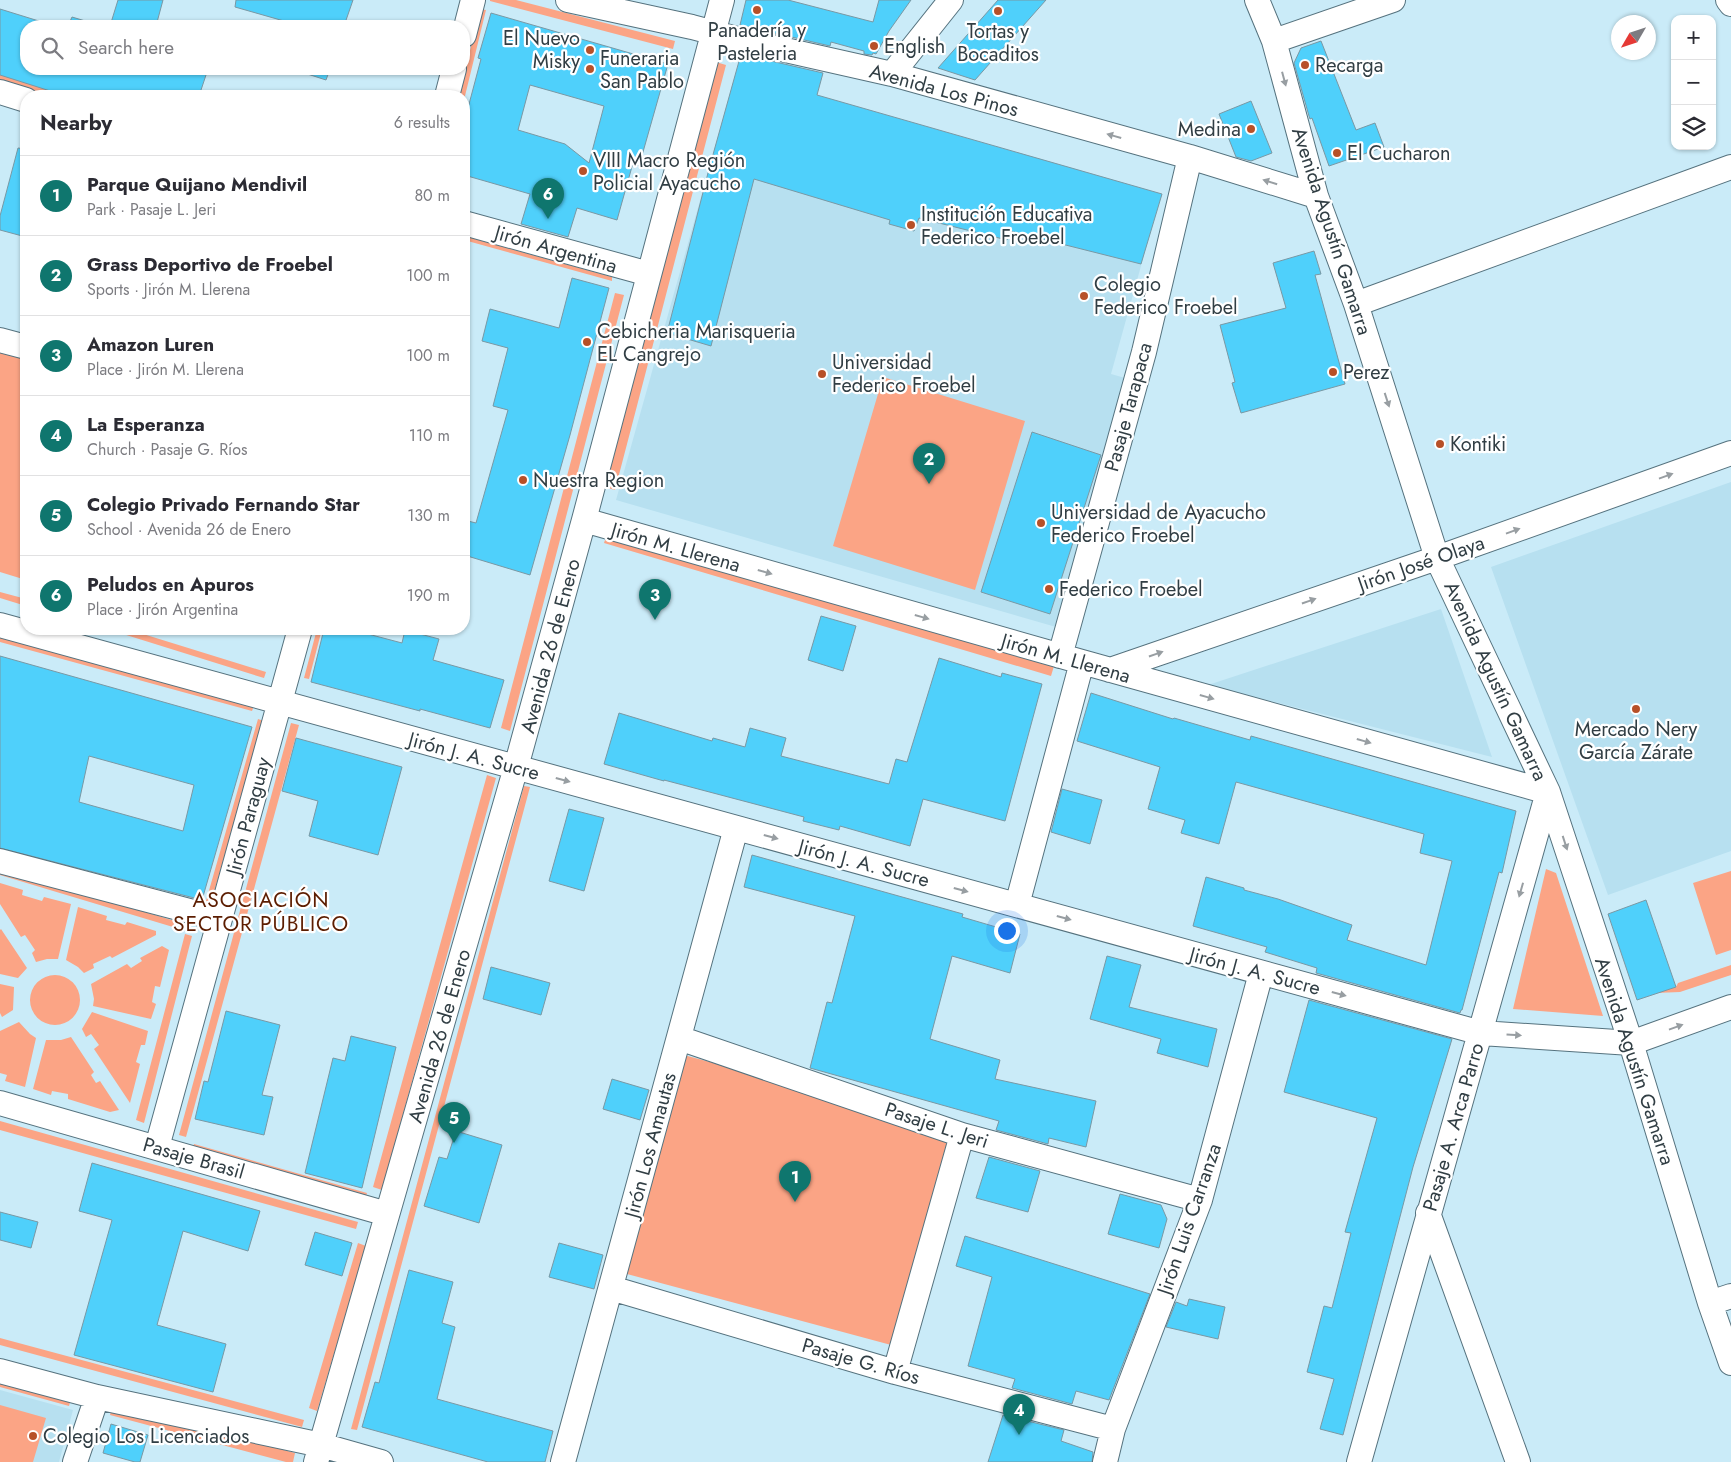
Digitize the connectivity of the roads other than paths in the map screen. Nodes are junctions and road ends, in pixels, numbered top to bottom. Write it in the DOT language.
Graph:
graph roads {
  1 [pos="473,0"];
  2 [pos="568,0"];
  3 [pos="722,0"];
  4 [pos="951,0"];
  5 [pos="1257,0"];
  6 [pos="1393,0"];
  7 [pos="1728,0"];
  8 [pos="1731,4"];
  9 [pos="468,20"];
  10 [pos="714,32"];
  11 [pos="1274,41"];
  12 [pos="892,74"];
  13 [pos="452,75"];
  14 [pos="448,90"];
  15 [pos="0,92"];
  16 [pos="20,98"];
  17 [pos="1190,157"];
  18 [pos="1731,167"];
  19 [pos="1316,196"];
  20 [pos="470,225"];
  21 [pos="649,274"];
  22 [pos="1356,304"];
  23 [pos="0,340"];
  24 [pos="20,345"];
  25 [pos="1731,453"];
  26 [pos="584,520"];
  27 [pos="1437,558"];
  28 [pos="0,625"];
  29 [pos="20,628"];
  30 [pos="298,635"];
  31 [pos="68,636"];
  32 [pos="1060,656"];
  33 [pos="1082,662"];
  34 [pos="1110,670"];
  35 [pos="280,702"];
  36 [pos="516,767"];
  37 [pos="1548,792"];
  38 [pos="736,828"];
  39 [pos="0,861"];
  40 [pos="1017,906"];
  41 [pos="220,919"];
  42 [pos="1261,973"];
  43 [pos="1731,1007"];
  44 [pos="1481,1033"];
  45 [pos="679,1038"];
  46 [pos="1631,1043"];
  47 [pos="0,1103"];
  48 [pos="962,1135"];
  49 [pos="157,1147"];
  50 [pos="1200,1200"];
  51 [pos="1428,1213"];
  52 [pos="387,1214"];
  53 [pos="611,1288"];
  54 [pos="1720,1299"];
  55 [pos="1731,1363"];
  56 [pos="0,1371"];
  57 [pos="895,1372"];
  58 [pos="97,1396"];
  59 [pos="1113,1429"];
  60 [pos="319,1454"];
  61 [pos="75,1462"];
  62 [pos="381,1462"];
  63 [pos="563,1462"];
  64 [pos="1104,1462"];
  65 [pos="1359,1462"];
  66 [pos="1518,1462"];
  1 -- 9 [label="street"];
  2 -- 10 [label="street, Avenida Los Pinos"];
  3 -- 10 [label="street, Avenida 26 de Enero"];
  4 -- 12 [label="street"];
  5 -- 11 [label="street, Avenida Agustín Gamarra"];
  6 -- 11 [label="street"];
  7 -- 8 [label="street"];
  10 -- 12 [label="street, Avenida Los Pinos"];
  10 -- 21 [label="street, Avenida 26 de Enero"];
  11 -- 19 [label="street, Avenida Agustín Gamarra, one-way"];
  17 -- 12 [label="street, Avenida Los Pinos, one-way"];
  13 -- 14 [label="street"];
  15 -- 16 [label="street"];
  19 -- 17 [label="street, Avenida Los Pinos, one-way"];
  17 -- 32 [label="street, Pasaje Tarapaca"];
  18 -- 22 [label="street"];
  19 -- 22 [label="street, Avenida Agustín Gamarra"];
  20 -- 21 [label="street, Jirón Argentina"];
  21 -- 26 [label="street, Avenida 26 de Enero"];
  22 -- 27 [label="street, Avenida Agustín Gamarra, one-way"];
  23 -- 24 [label="street"];
  27 -- 25 [label="street, Jirón José Olaya, one-way"];
  26 -- 32 [label="street, Jirón M. Llerena, one-way"];
  26 -- 36 [label="street, Avenida 26 de Enero"];
  34 -- 27 [label="street, Jirón José Olaya, one-way"];
  27 -- 37 [label="street, Avenida Agustín Gamarra"];
  28 -- 29 [label="street, Jirón J. A. Sucre"];
  30 -- 35 [label="street, Jirón Paraguay"];
  31 -- 35 [label="street, Jirón J. A. Sucre"];
  32 -- 33 [label="street, Jirón M. Llerena"];
  33 -- 34 [label="street, Jirón M. Llerena"];
  33 -- 40 [label="street"];
  34 -- 37 [label="street, Jirón M. Llerena, one-way"];
  35 -- 36 [label="street, Jirón J. A. Sucre"];
  35 -- 41 [label="street, Jirón Paraguay"];
  36 -- 38 [label="street, Jirón J. A. Sucre, one-way"];
  36 -- 52 [label="street, Avenida 26 de Enero"];
  37 -- 44 [label="street, Pasaje A. Arca Parro, one-way"];
  37 -- 46 [label="street, Avenida Agustín Gamarra, one-way"];
  38 -- 40 [label="street, Jirón J. A. Sucre, one-way"];
  38 -- 45 [label="street, Jirón Los Amautas"];
  39 -- 41 [label="street"];
  40 -- 42 [label="street, Jirón J. A. Sucre, one-way"];
  41 -- 49 [label="street, Jirón Paraguay"];
  42 -- 44 [label="street, Jirón J. A. Sucre, one-way"];
  42 -- 50 [label="street, Jirón Luis Carranza"];
  46 -- 43 [label="street, Jirón J. A. Sucre, one-way"];
  44 -- 46 [label="street, Jirón J. A. Sucre, one-way"];
  44 -- 51 [label="street, Pasaje A. Arca Parro"];
  45 -- 48 [label="street, Pasaje L. Jeri"];
  45 -- 53 [label="street, Jirón Los Amautas"];
  46 -- 54 [label="street, Avenida Agustín Gamarra"];
  47 -- 49 [label="street, Pasaje Brasil"];
  48 -- 50 [label="street, Pasaje L. Jeri"];
  48 -- 57 [label="street"];
  49 -- 52 [label="street, Pasaje Brasil"];
  50 -- 59 [label="street, Jirón Luis Carranza"];
  51 -- 65 [label="street, Pasaje A. Arca Parro"];
  51 -- 66 [label="street"];
  52 -- 60 [label="street, Avenida 26 de Enero"];
  53 -- 57 [label="street, Pasaje G. Ríos"];
  53 -- 63 [label="street, Jirón Los Amautas"];
  54 -- 55 [label="street, Avenida Agustín Gamarra"];
  56 -- 58 [label="street"];
  57 -- 59 [label="street, Pasaje G. Ríos"];
  58 -- 60 [label="street"];
  58 -- 61 [label="street"];
  59 -- 64 [label="street, Jirón Luis Carranza"];
  60 -- 62 [label="street"];
}
